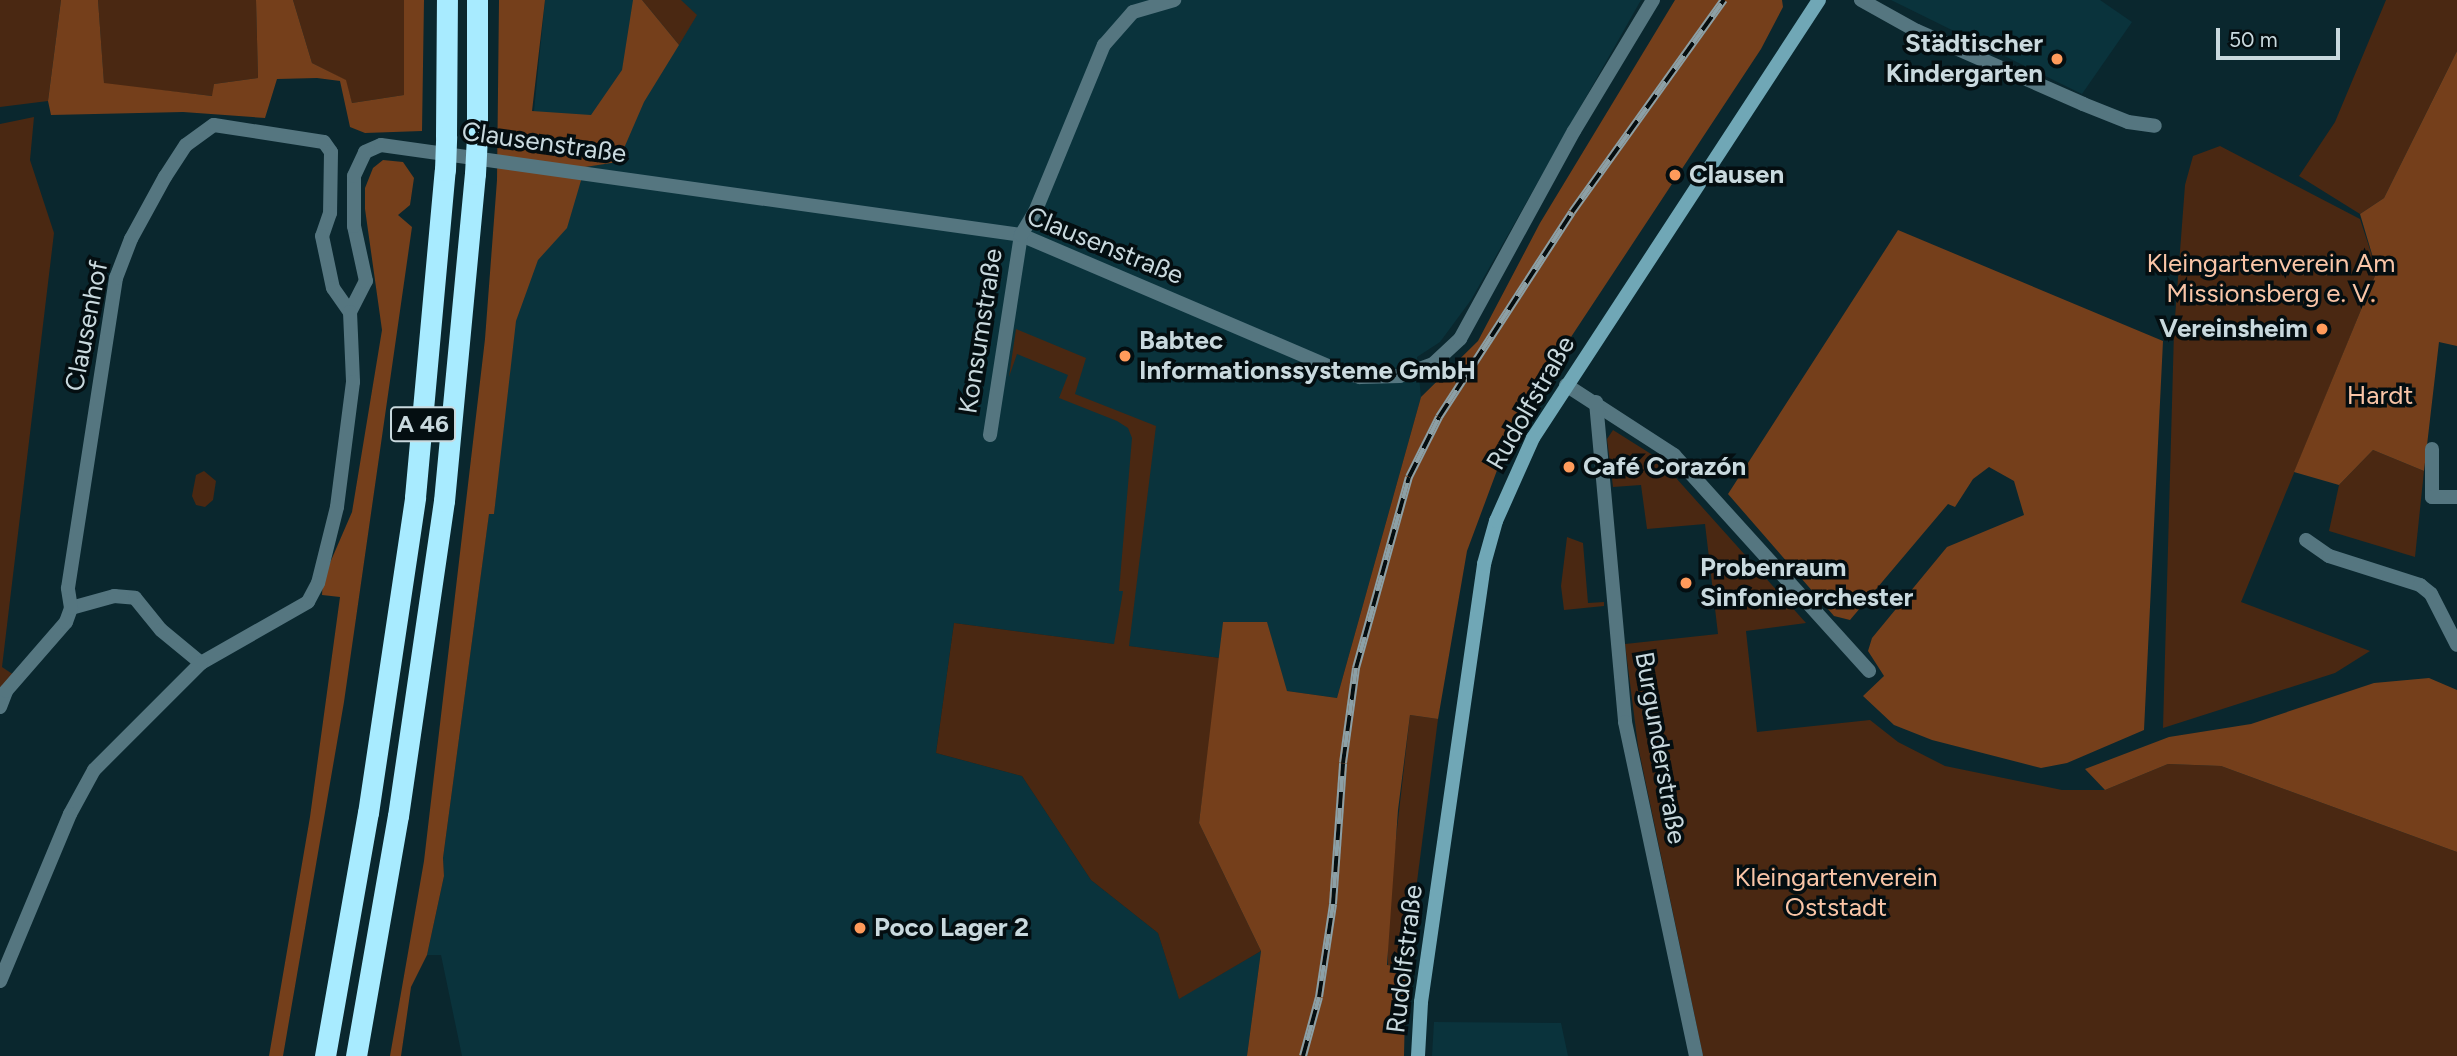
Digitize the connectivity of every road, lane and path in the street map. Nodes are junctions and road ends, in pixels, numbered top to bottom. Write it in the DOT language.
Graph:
graph roads {
  1 [pos="447,0"];
  2 [pos="477,0"];
  3 [pos="1174,0"];
  4 [pos="1653,0"];
  5 [pos="1819,0"];
  6 [pos="1861,0"];
  7 [pos="2155,126"];
  8 [pos="1021,236"];
  9 [pos="350,312"];
  10 [pos="1566,385"];
  11 [pos="1596,402"];
  12 [pos="990,435"];
  13 [pos="2432,449"];
  14 [pos="2457,497"];
  15 [pos="2306,540"];
  16 [pos="71,608"];
  17 [pos="2457,645"];
  18 [pos="201,663"];
  19 [pos="1869,671"];
  20 [pos="0,707"];
  21 [pos="0,981"];
  22 [pos="325,1056"];
  23 [pos="356,1056"];
  24 [pos="1418,1056"];
  25 [pos="1696,1056"];
  1 -- 22 [label="highway, A 46, bridge"];
  2 -- 23 [label="highway, A 46, bridge"];
  3 -- 8 [label="street, Konsumstraße"];
  4 -- 8 [label="street, Clausenstraße"];
  5 -- 10 [label="street, Rudolfstraße"];
  6 -- 7 [label="street"];
  8 -- 9 [label="street, Clausenstraße"];
  8 -- 12 [label="street, Konsumstraße"];
  9 -- 16 [label="street, Clausenhof"];
  9 -- 18 [label="street"];
  10 -- 11 [label="street"];
  10 -- 24 [label="street, Rudolfstraße"];
  11 -- 19 [label="street"];
  11 -- 25 [label="street, Burgunderstraße"];
  13 -- 14 [label="street"];
  15 -- 17 [label="street"];
  16 -- 18 [label="street"];
  16 -- 20 [label="street"];
  18 -- 21 [label="street"];
}
